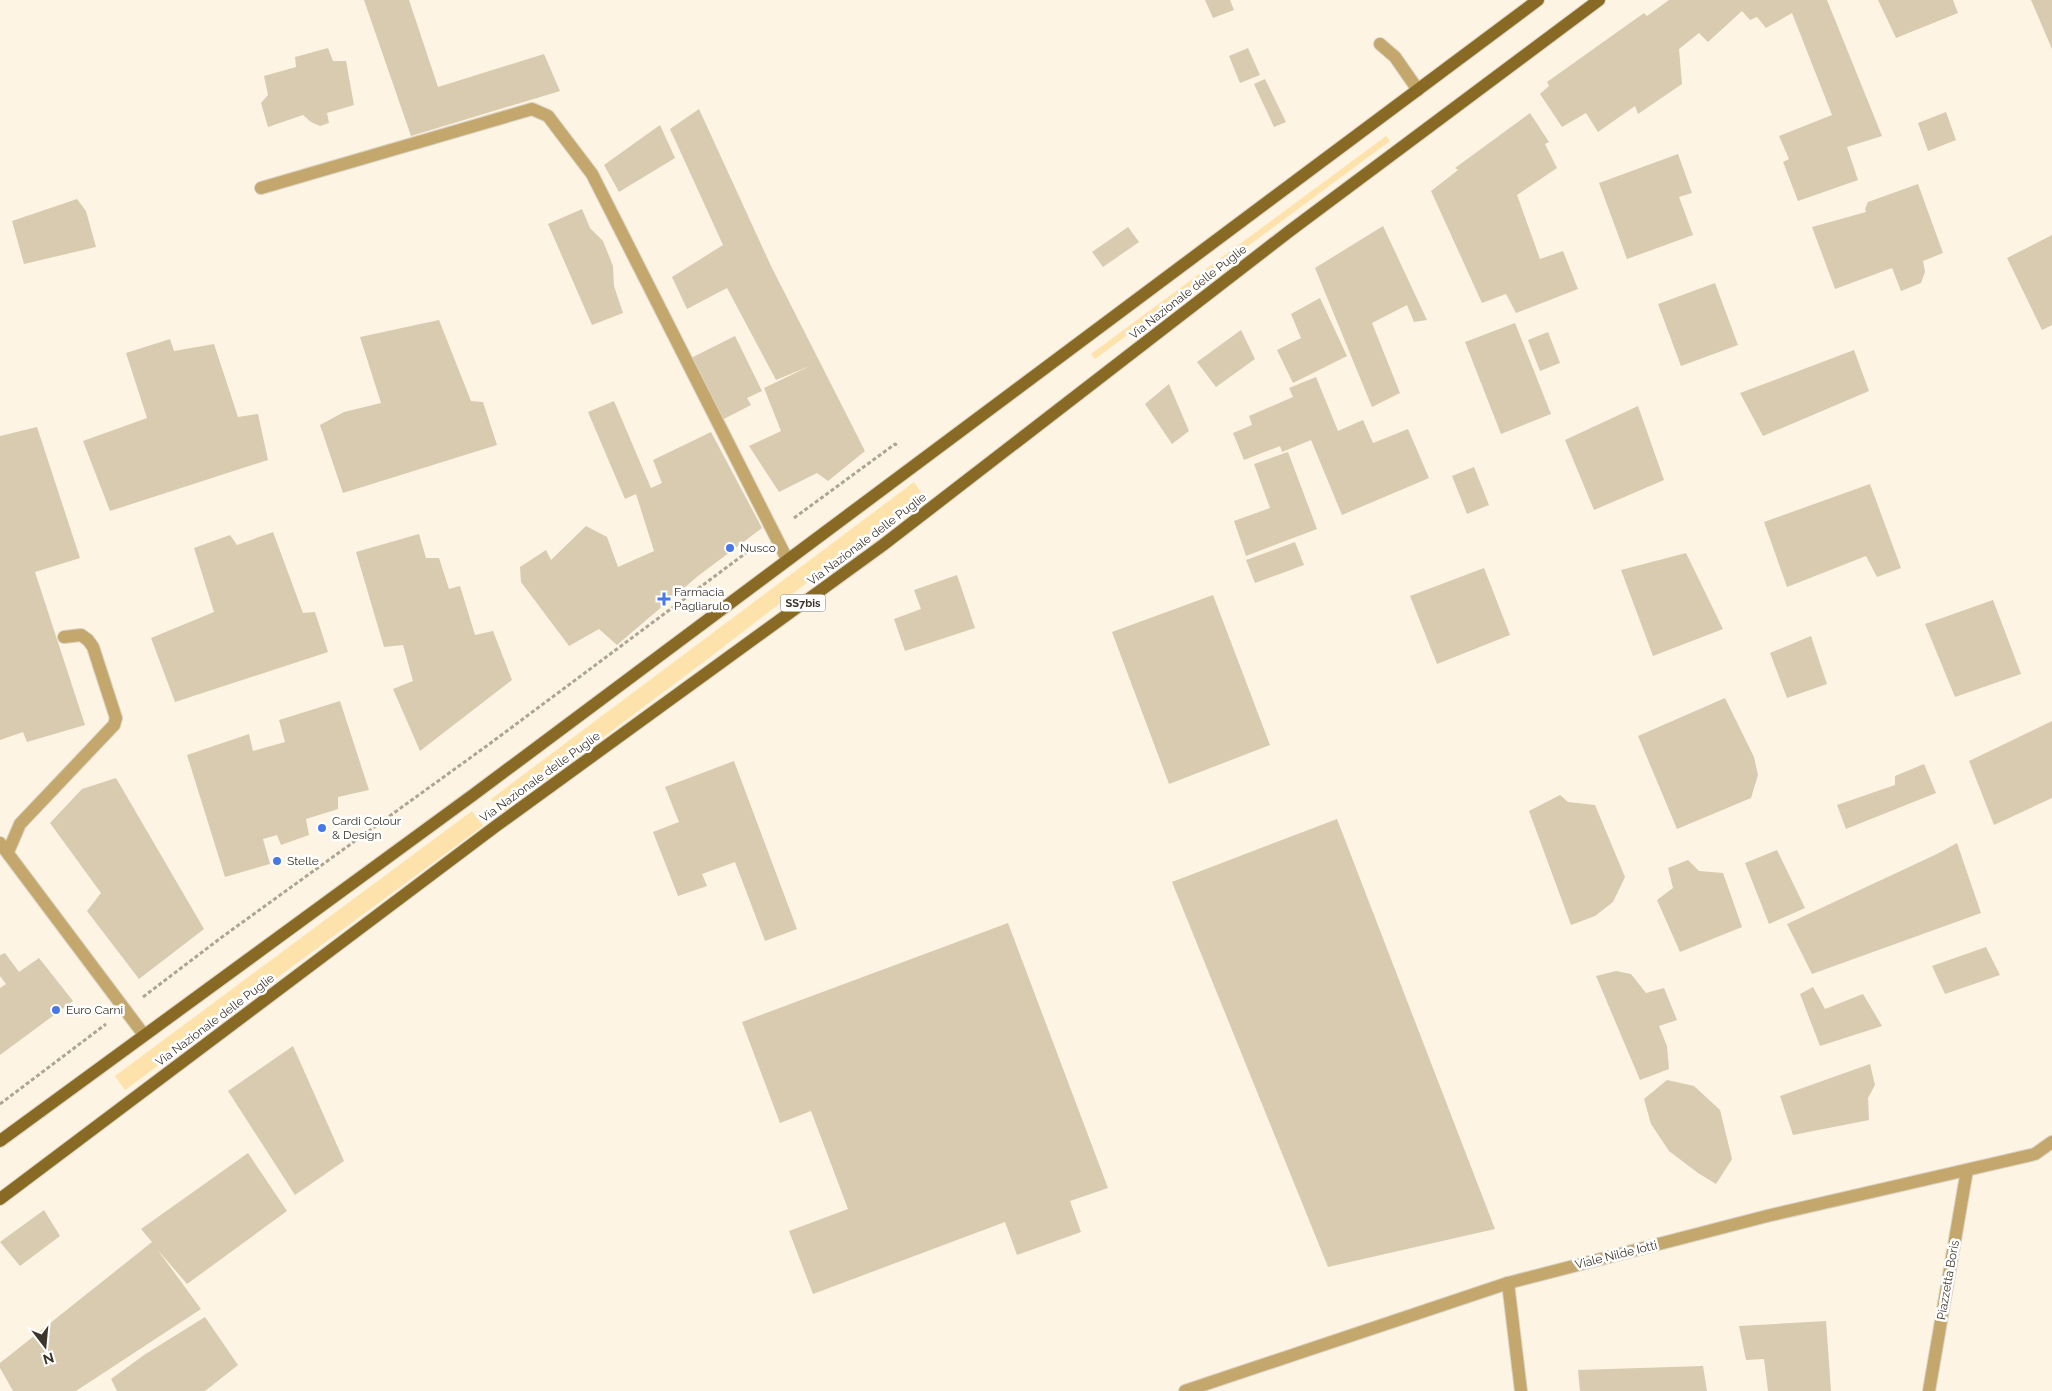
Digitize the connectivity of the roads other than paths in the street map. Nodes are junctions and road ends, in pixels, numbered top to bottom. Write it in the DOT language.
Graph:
graph roads {
  1 [pos="1538,0"];
  2 [pos="1599,0"];
  3 [pos="1380,44"];
  4 [pos="1418,90"];
  5 [pos="261,188"];
  6 [pos="787,559"];
  7 [pos="64,638"];
  8 [pos="4,848"];
  9 [pos="144,1035"];
  10 [pos="0,1141"];
  11 [pos="2052,1142"];
  12 [pos="1967,1170"];
  13 [pos="0,1199"];
  14 [pos="1508,1282"];
  15 [pos="1184,1391"];
  16 [pos="1521,1391"];
  17 [pos="1929,1391"];
  1 -- 4 [label="main road, Via Nazionale delle Puglie"];
  2 -- 13 [label="main road, Via Nazionale delle Puglie / SS7bis"];
  3 -- 4 [label="street"];
  4 -- 6 [label="main road, Via Nazionale delle Puglie"];
  5 -- 6 [label="street"];
  6 -- 9 [label="main road, Via Nazionale delle Puglie"];
  7 -- 8 [label="street"];
  8 -- 9 [label="street"];
  9 -- 10 [label="main road, Via Nazionale delle Puglie"];
  11 -- 12 [label="street, Viale Nilde Iotti"];
  12 -- 14 [label="street, Viale Nilde Iotti"];
  12 -- 17 [label="street, Piazzetta Boris"];
  14 -- 15 [label="street, Viale Nilde Iotti"];
  14 -- 16 [label="street"];
}
